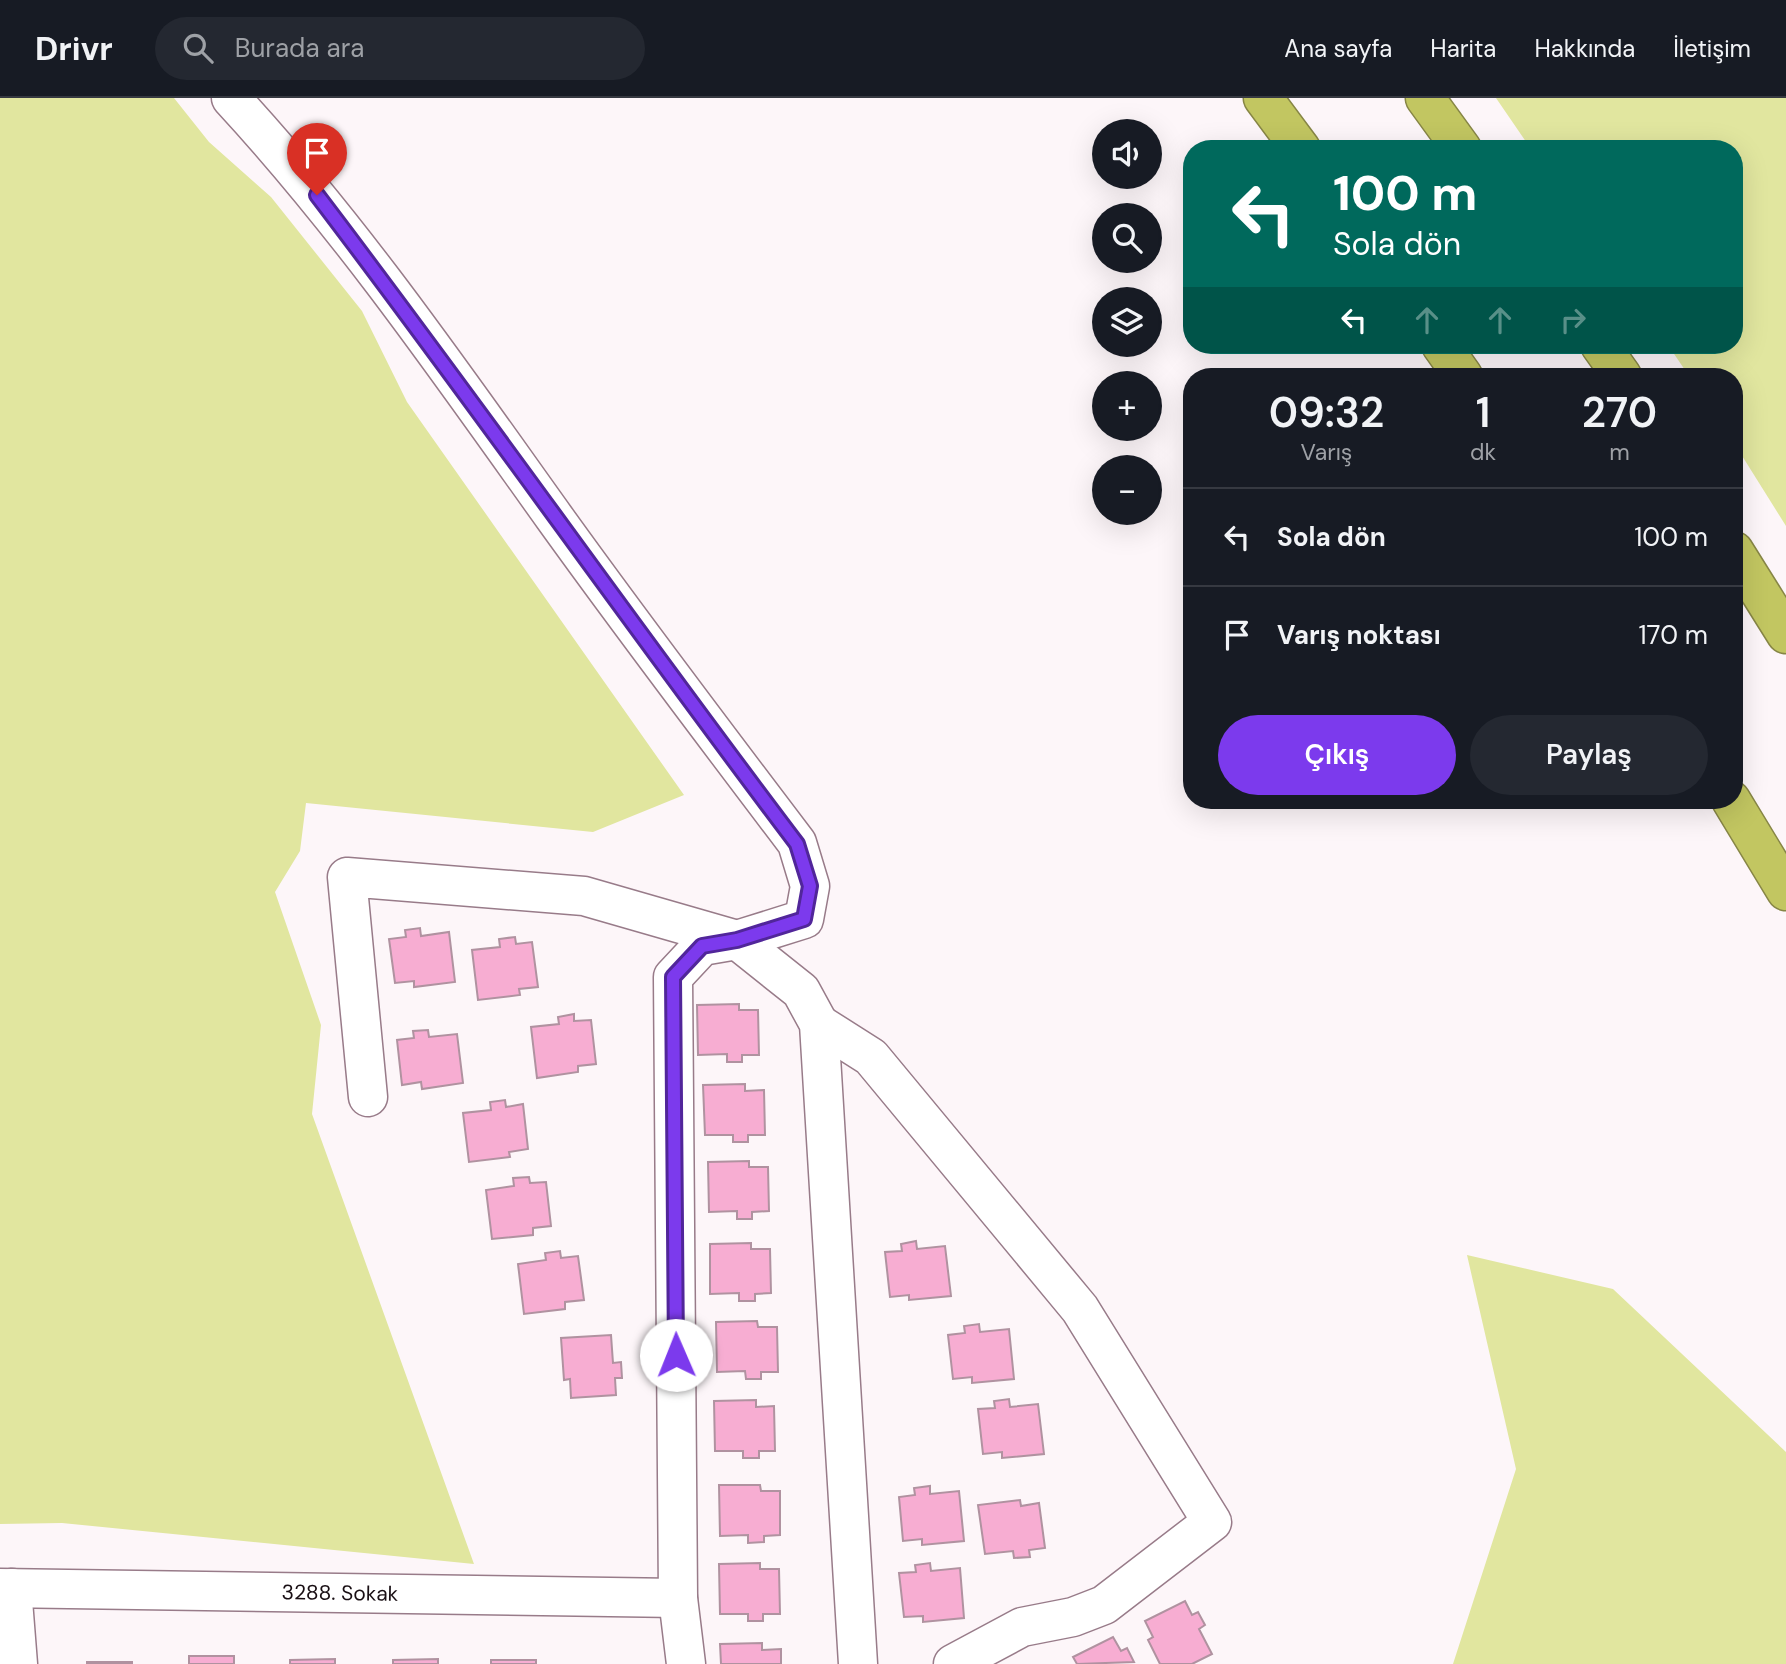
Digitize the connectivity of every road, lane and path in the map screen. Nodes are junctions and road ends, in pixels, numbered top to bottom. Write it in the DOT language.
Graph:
graph roads {
  1 [pos="231,98"];
  2 [pos="1263,98"];
  3 [pos="1425,98"];
  4 [pos="1294,140"];
  5 [pos="1455,140"];
  6 [pos="1743,565"];
  7 [pos="1786,634"];
  8 [pos="1736,809"];
  9 [pos="1786,891"];
  10 [pos="737,940"];
  11 [pos="819,1024"];
  12 [pos="368,1097"];
  13 [pos="6,1588"];
  14 [pos="678,1598"];
  15 [pos="18,1664"];
  16 [pos="686,1664"];
  17 [pos="858,1664"];
  18 [pos="953,1664"];
  1 -- 10 [label="street"];
  2 -- 4 [label="highway"];
  3 -- 5 [label="highway"];
  6 -- 7 [label="highway"];
  8 -- 9 [label="highway"];
  10 -- 11 [label="street"];
  10 -- 12 [label="street"];
  10 -- 14 [label="street"];
  11 -- 17 [label="street"];
  11 -- 18 [label="street"];
  13 -- 14 [label="street, 3288. Sokak"];
  13 -- 15 [label="street"];
  14 -- 16 [label="street"];
}
